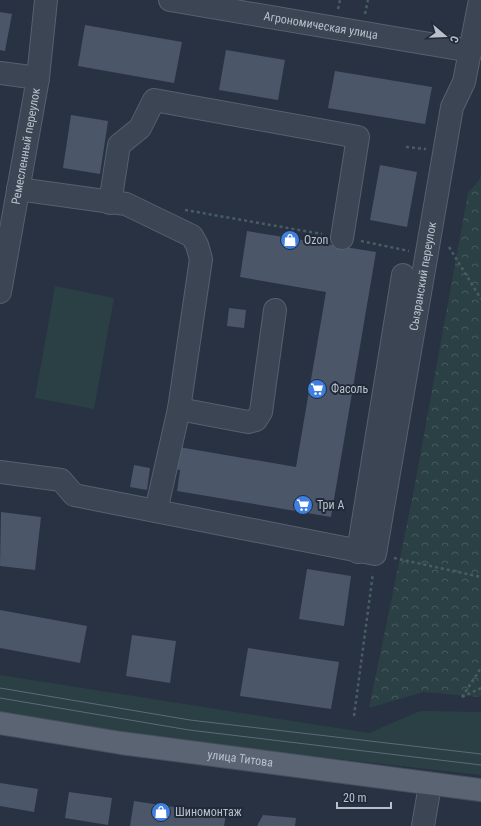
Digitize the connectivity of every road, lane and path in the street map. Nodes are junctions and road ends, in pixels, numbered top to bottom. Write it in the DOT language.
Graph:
graph roads {
  1 [pos="46,0"];
  2 [pos="170,0"];
  3 [pos="340,0"];
  4 [pos="368,0"];
  5 [pos="480,0"];
  6 [pos="219,4"];
  7 [pos="338,10"];
  8 [pos="365,15"];
  9 [pos="471,51"];
  10 [pos="0,73"];
  11 [pos="38,78"];
  12 [pos="18,189"];
  13 [pos="110,203"];
  14 [pos="183,209"];
  15 [pos="433,221"];
  16 [pos="342,238"];
  17 [pos="4,239"];
  18 [pos="427,255"];
  19 [pos="403,275"];
  20 [pos="0,292"];
  21 [pos="481,299"];
  22 [pos="275,310"];
  23 [pos="179,409"];
  24 [pos="0,472"];
  25 [pos="156,511"];
  26 [pos="367,553"];
  27 [pos="481,577"];
  28 [pos="481,668"];
  29 [pos="481,688"];
  30 [pos="354,716"];
  31 [pos="0,723"];
  32 [pos="430,785"];
  33 [pos="481,790"];
  34 [pos="423,826"];
  1 -- 11 [label="street, Ремесленный переулок"];
  2 -- 6 [label="street, Агрономическая улица"];
  3 -- 7 [label="path"];
  4 -- 8 [label="path"];
  5 -- 9 [label="street, Сызранский переулок"];
  6 -- 9 [label="street, Агрономическая улица"];
  9 -- 15 [label="street, Сызранский переулок"];
  10 -- 11 [label="street"];
  11 -- 12 [label="street, Ремесленный переулок"];
  12 -- 13 [label="street"];
  12 -- 17 [label="street, Ремесленный переулок"];
  13 -- 16 [label="street"];
  13 -- 23 [label="street"];
  14 -- 16 [label="path"];
  15 -- 18 [label="street, Сызранский переулок"];
  15 -- 21 [label="path"];
  16 -- 18 [label="path"];
  17 -- 20 [label="street, Ремесленный переулок"];
  18 -- 26 [label="street, Сызранский переулок"];
  19 -- 26 [label="street"];
  22 -- 23 [label="street"];
  23 -- 25 [label="street"];
  24 -- 25 [label="street"];
  25 -- 26 [label="street"];
  26 -- 27 [label="path"];
  26 -- 30 [label="path"];
  28 -- 29 [label="path"];
  31 -- 32 [label="main road, улица Титова"];
  32 -- 33 [label="main road, улица Титова"];
  32 -- 34 [label="street"];
}
